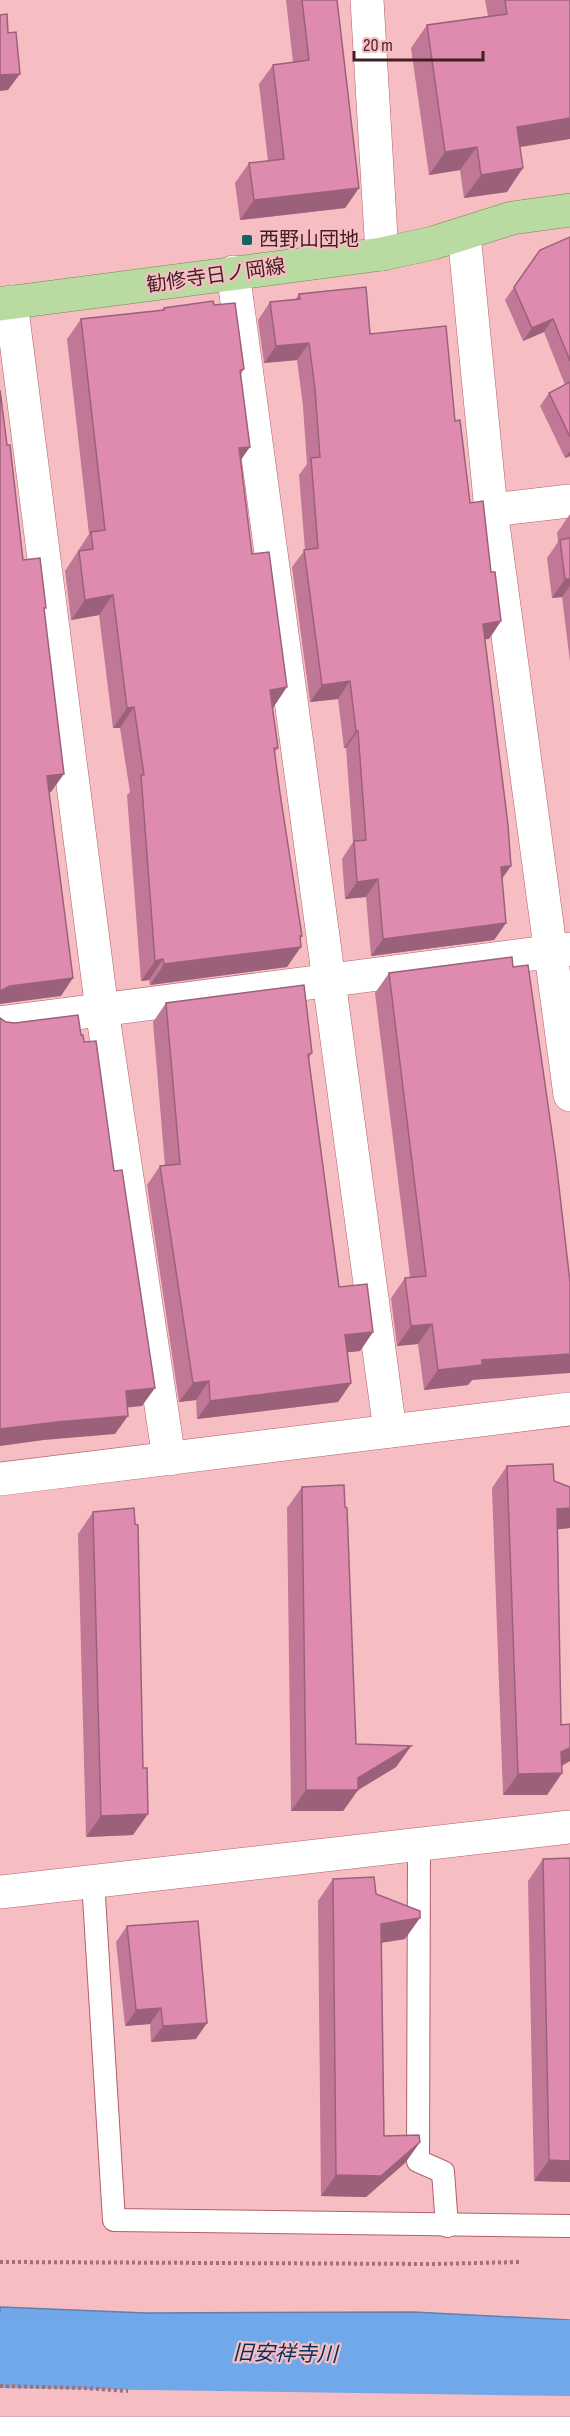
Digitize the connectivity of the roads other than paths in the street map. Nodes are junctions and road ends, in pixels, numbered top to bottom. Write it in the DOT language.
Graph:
graph roads {
  1 [pos="367,0"];
  2 [pos="570,210"];
  3 [pos="464,234"];
  4 [pos="382,254"];
  5 [pos="233,272"];
  6 [pos="6,303"];
  7 [pos="570,501"];
  8 [pos="491,510"];
  9 [pos="561,950"];
  10 [pos="329,980"];
  11 [pos="102,1010"];
  12 [pos="0,1023"];
  13 [pos="570,1095"];
  14 [pos="570,1409"];
  15 [pos="390,1431"];
  16 [pos="169,1459"];
  17 [pos="0,1479"];
  18 [pos="570,1827"];
  19 [pos="419,1844"];
  20 [pos="93,1881"];
  21 [pos="0,1892"];
  22 [pos="447,2226"];
  23 [pos="570,2226"];
  24 [pos="0,2433"];
  25 [pos="570,2433"];
  1 -- 4 [label="street"];
  2 -- 3 [label="main road, 勧修寺日ノ岡線"];
  3 -- 4 [label="main road, 勧修寺日ノ岡線"];
  3 -- 8 [label="street"];
  4 -- 5 [label="main road, 勧修寺日ノ岡線"];
  5 -- 6 [label="main road, 勧修寺日ノ岡線"];
  5 -- 10 [label="street"];
  6 -- 11 [label="street"];
  7 -- 8 [label="street"];
  8 -- 9 [label="street"];
  9 -- 10 [label="street"];
  9 -- 13 [label="street"];
  10 -- 11 [label="street"];
  10 -- 15 [label="street"];
  11 -- 12 [label="street"];
  11 -- 16 [label="street"];
  14 -- 15 [label="street"];
  15 -- 16 [label="street"];
  16 -- 17 [label="street"];
  18 -- 19 [label="street"];
  19 -- 20 [label="street"];
  19 -- 22 [label="lane"];
  20 -- 21 [label="street"];
  20 -- 22 [label="lane"];
  22 -- 23 [label="lane"];
  24 -- 25 [label="street"];
}
